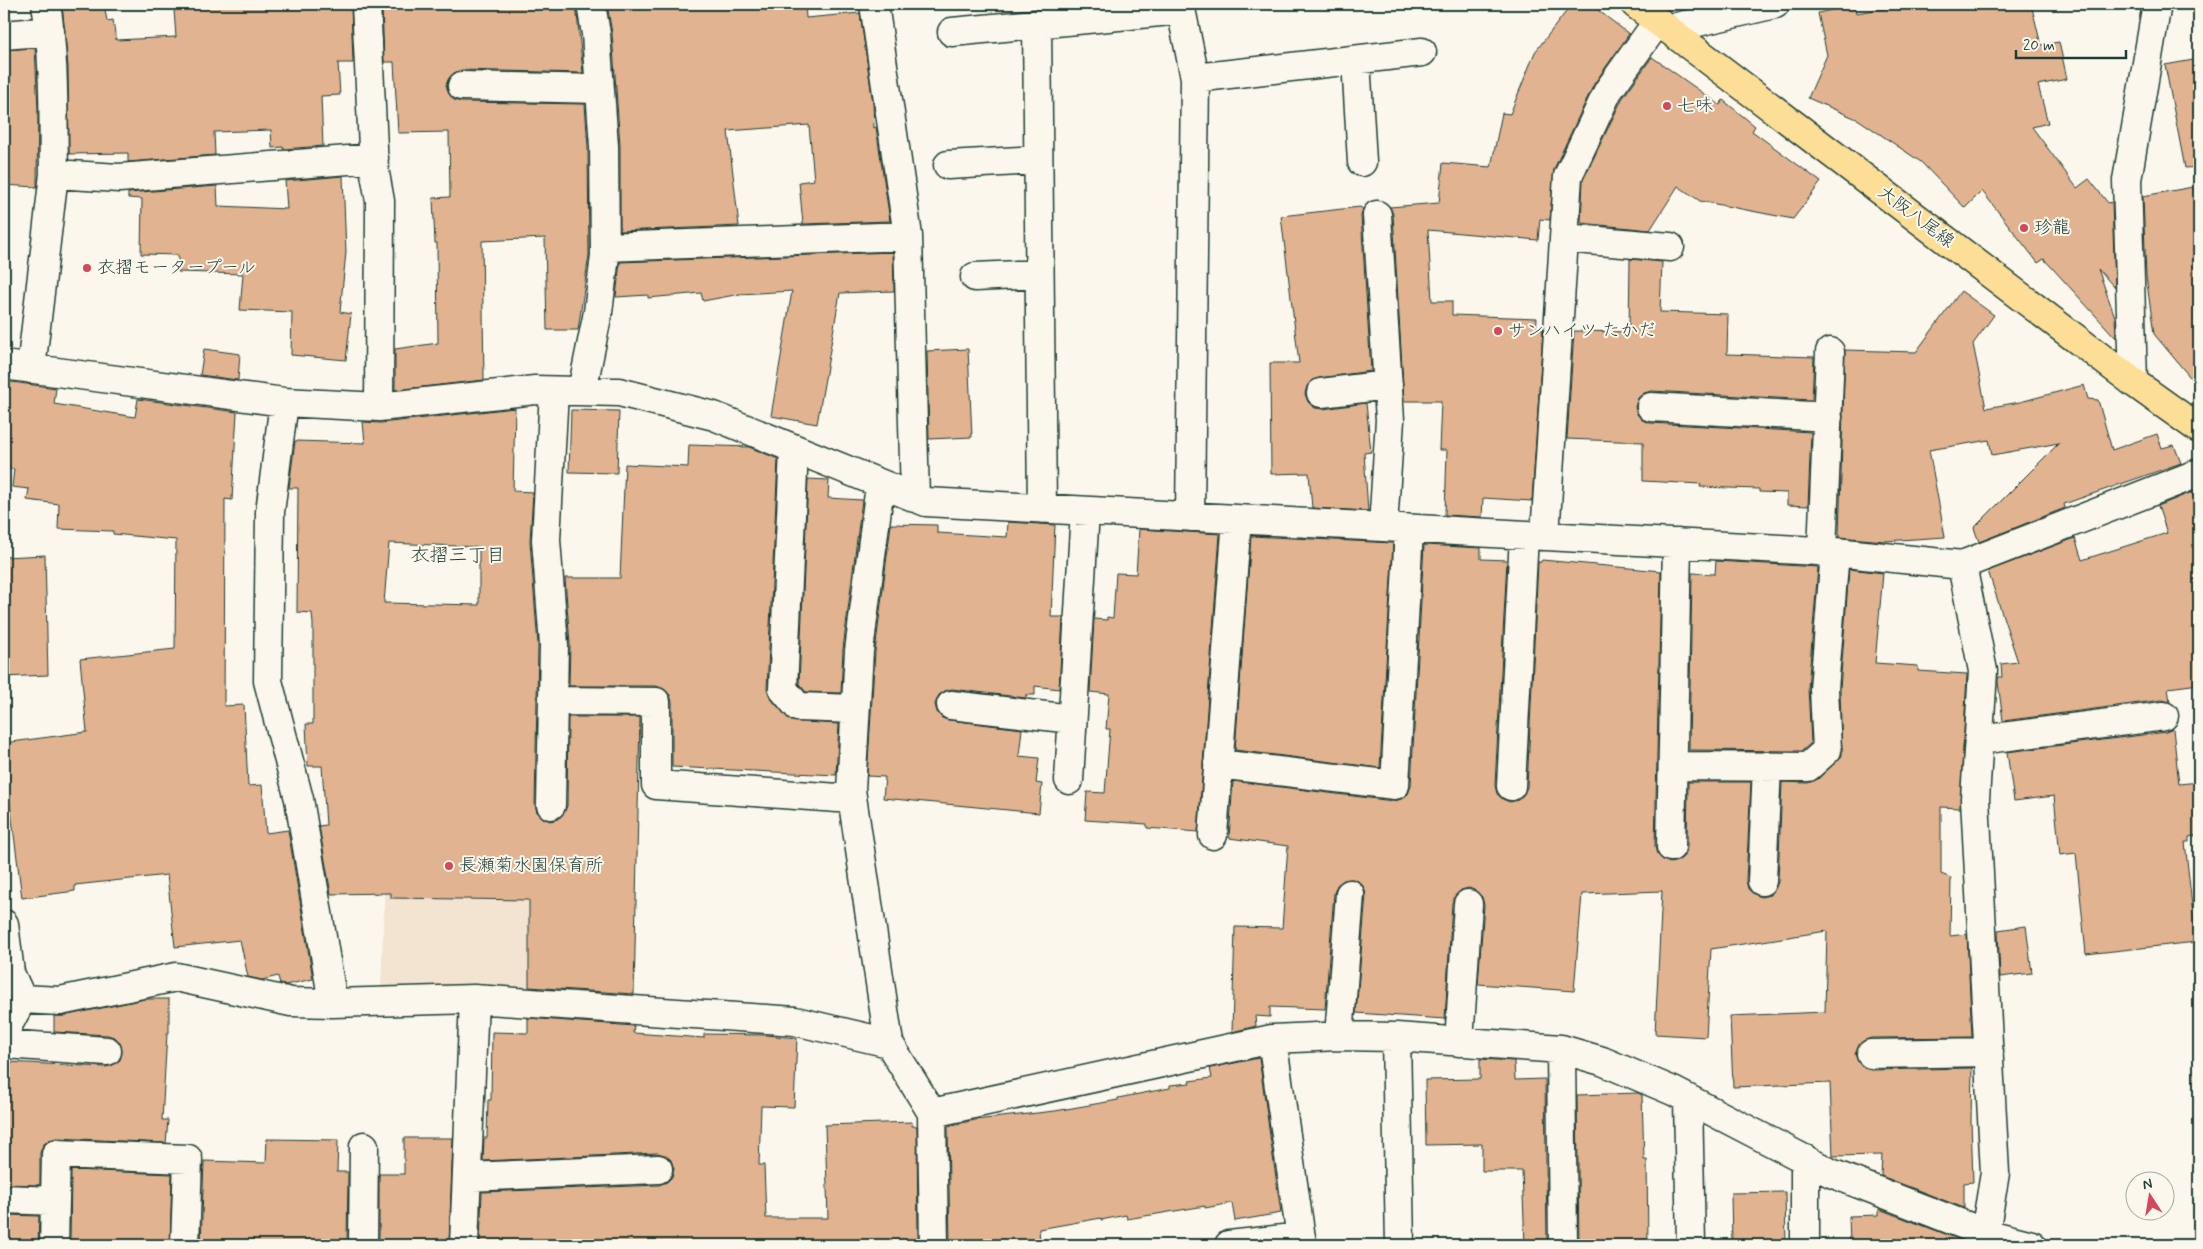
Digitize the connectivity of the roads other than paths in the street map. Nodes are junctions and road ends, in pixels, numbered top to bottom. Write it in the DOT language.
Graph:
graph roads {
  1 [pos="46,4"];
  2 [pos="366,4"];
  3 [pos="591,4"];
  4 [pos="874,4"];
  5 [pos="1635,4"];
  6 [pos="1775,4"];
  7 [pos="2157,4"];
  8 [pos="1181,7"];
  9 [pos="1037,24"];
  10 [pos="1663,25"];
  11 [pos="50,31"];
  12 [pos="952,32"];
  13 [pos="4,35"];
  14 [pos="1422,52"];
  15 [pos="1356,60"];
  16 [pos="1195,78"];
  17 [pos="462,86"];
  18 [pos="600,89"];
  19 [pos="374,158"];
  20 [pos="1038,160"];
  21 [pos="1362,162"];
  22 [pos="948,165"];
  23 [pos="54,174"];
  24 [pos="1377,215"];
  25 [pos="908,236"];
  26 [pos="1564,238"];
  27 [pos="605,247"];
  28 [pos="1670,247"];
  29 [pos="1040,274"];
  30 [pos="975,277"];
  31 [pos="1830,352"];
  32 [pos="4,365"];
  33 [pos="31,368"];
  34 [pos="2133,382"];
  35 [pos="1388,385"];
  36 [pos="554,391"];
  37 [pos="582,391"];
  38 [pos="1321,392"];
  39 [pos="284,402"];
  40 [pos="379,407"];
  41 [pos="1651,407"];
  42 [pos="1828,417"];
  43 [pos="2199,429"];
  44 [pos="794,450"];
  45 [pos="2199,473"];
  46 [pos="880,485"];
  47 [pos="915,498"];
  48 [pos="1042,509"];
  49 [pos="1085,511"];
  50 [pos="1190,517"];
  51 [pos="1237,519"];
  52 [pos="1396,528"];
  53 [pos="1534,535"];
  54 [pos="1677,543"];
  55 [pos="1829,552"];
  56 [pos="1962,564"];
  57 [pos="553,701"];
  58 [pos="950,705"];
  59 [pos="855,709"];
  60 [pos="2164,716"];
  61 [pos="1072,719"];
  62 [pos="1979,740"];
  63 [pos="1218,764"];
  64 [pos="1673,766"];
  65 [pos="1767,766"];
  66 [pos="1069,780"];
  67 [pos="1511,786"];
  68 [pos="852,799"];
  69 [pos="551,804"];
  70 [pos="1213,835"];
  71 [pos="1671,847"];
  72 [pos="1762,881"];
  73 [pos="1350,894"];
  74 [pos="1468,904"];
  75 [pos="4,924"];
  76 [pos="13,996"];
  77 [pos="474,999"];
  78 [pos="333,1003"];
  79 [pos="4,1033"];
  80 [pos="1338,1036"];
  81 [pos="1396,1037"];
  82 [pos="1272,1039"];
  83 [pos="1458,1042"];
  84 [pos="890,1043"];
  85 [pos="4,1044"];
  86 [pos="1560,1049"];
  87 [pos="107,1051"];
  88 [pos="1989,1052"];
  89 [pos="1871,1054"];
  90 [pos="1688,1099"];
  91 [pos="932,1114"];
  92 [pos="364,1146"];
  93 [pos="1805,1160"];
  94 [pos="658,1169"];
  95 [pos="467,1178"];
  96 [pos="4,1200"];
  97 [pos="55,1201"];
  98 [pos="1986,1239"];
  99 [pos="1301,1241"];
  100 [pos="54,1245"];
  101 [pos="185,1245"];
  102 [pos="363,1245"];
  103 [pos="464,1245"];
  104 [pos="934,1245"];
  105 [pos="1229,1245"];
  106 [pos="1400,1245"];
  107 [pos="1563,1245"];
  108 [pos="1691,1245"];
  109 [pos="1805,1245"];
  110 [pos="2032,1245"];
  1 -- 11 [label="street"];
  2 -- 19 [label="street"];
  3 -- 18 [label="street"];
  4 -- 25 [label="street"];
  5 -- 10 [label="main road, 大阪八尾線"];
  6 -- 10 [label="street"];
  7 -- 34 [label="street"];
  8 -- 9 [label="street"];
  8 -- 16 [label="street"];
  9 -- 12 [label="street"];
  9 -- 20 [label="street"];
  10 -- 26 [label="street"];
  10 -- 34 [label="main road, 大阪八尾線"];
  11 -- 13 [label="street"];
  11 -- 23 [label="street"];
  14 -- 15 [label="street"];
  15 -- 16 [label="street"];
  15 -- 21 [label="street"];
  16 -- 50 [label="street"];
  17 -- 18 [label="street"];
  18 -- 27 [label="street"];
  19 -- 23 [label="street"];
  19 -- 40 [label="street"];
  20 -- 22 [label="street"];
  20 -- 29 [label="street"];
  23 -- 33 [label="street"];
  24 -- 35 [label="street"];
  25 -- 27 [label="street"];
  25 -- 47 [label="street"];
  26 -- 28 [label="street"];
  26 -- 53 [label="street"];
  27 -- 37 [label="street"];
  29 -- 30 [label="street"];
  29 -- 48 [label="street"];
  31 -- 42 [label="street"];
  32 -- 33 [label="street"];
  33 -- 39 [label="street"];
  34 -- 43 [label="main road, 大阪八尾線"];
  35 -- 38 [label="street"];
  35 -- 52 [label="street"];
  36 -- 37 [label="street"];
  36 -- 40 [label="street"];
  36 -- 57 [label="street"];
  37 -- 44 [label="street"];
  39 -- 40 [label="street"];
  39 -- 78 [label="street"];
  41 -- 42 [label="street"];
  42 -- 55 [label="street"];
  44 -- 46 [label="street"];
  44 -- 59 [label="street"];
  45 -- 56 [label="street"];
  46 -- 47 [label="street"];
  46 -- 59 [label="street"];
  47 -- 48 [label="street"];
  48 -- 49 [label="street"];
  49 -- 50 [label="street"];
  49 -- 61 [label="street"];
  50 -- 51 [label="street"];
  51 -- 52 [label="street"];
  51 -- 63 [label="street"];
  52 -- 53 [label="street"];
  52 -- 63 [label="street"];
  53 -- 54 [label="street"];
  53 -- 67 [label="street"];
  54 -- 55 [label="street"];
  54 -- 64 [label="street"];
  55 -- 56 [label="street"];
  55 -- 65 [label="street"];
  56 -- 62 [label="street"];
  57 -- 68 [label="street"];
  57 -- 69 [label="street"];
  58 -- 61 [label="street"];
  59 -- 68 [label="street"];
  60 -- 62 [label="street"];
  61 -- 66 [label="street"];
  62 -- 88 [label="street"];
  63 -- 70 [label="street"];
  64 -- 65 [label="street"];
  64 -- 71 [label="street"];
  65 -- 72 [label="street"];
  68 -- 84 [label="street"];
  73 -- 80 [label="street"];
  74 -- 83 [label="street"];
  75 -- 76 [label="street"];
  76 -- 78 [label="street"];
  76 -- 79 [label="street"];
  77 -- 78 [label="street"];
  77 -- 84 [label="street"];
  77 -- 95 [label="street"];
  80 -- 81 [label="street"];
  80 -- 82 [label="street"];
  81 -- 83 [label="street"];
  81 -- 106 [label="street"];
  82 -- 91 [label="street"];
  82 -- 99 [label="street"];
  83 -- 86 [label="street"];
  84 -- 91 [label="street"];
  85 -- 87 [label="street"];
  86 -- 90 [label="street"];
  86 -- 107 [label="street"];
  88 -- 89 [label="street"];
  88 -- 98 [label="street"];
  90 -- 93 [label="street"];
  90 -- 108 [label="street"];
  91 -- 104 [label="street"];
  92 -- 102 [label="street"];
  93 -- 98 [label="street"];
  93 -- 109 [label="street"];
  94 -- 95 [label="street"];
  95 -- 103 [label="street"];
  96 -- 97 [label="street"];
  97 -- 100 [label="street"];
  97 -- 101 [label="street"];
  98 -- 110 [label="street"];
  99 -- 105 [label="street"];
}
